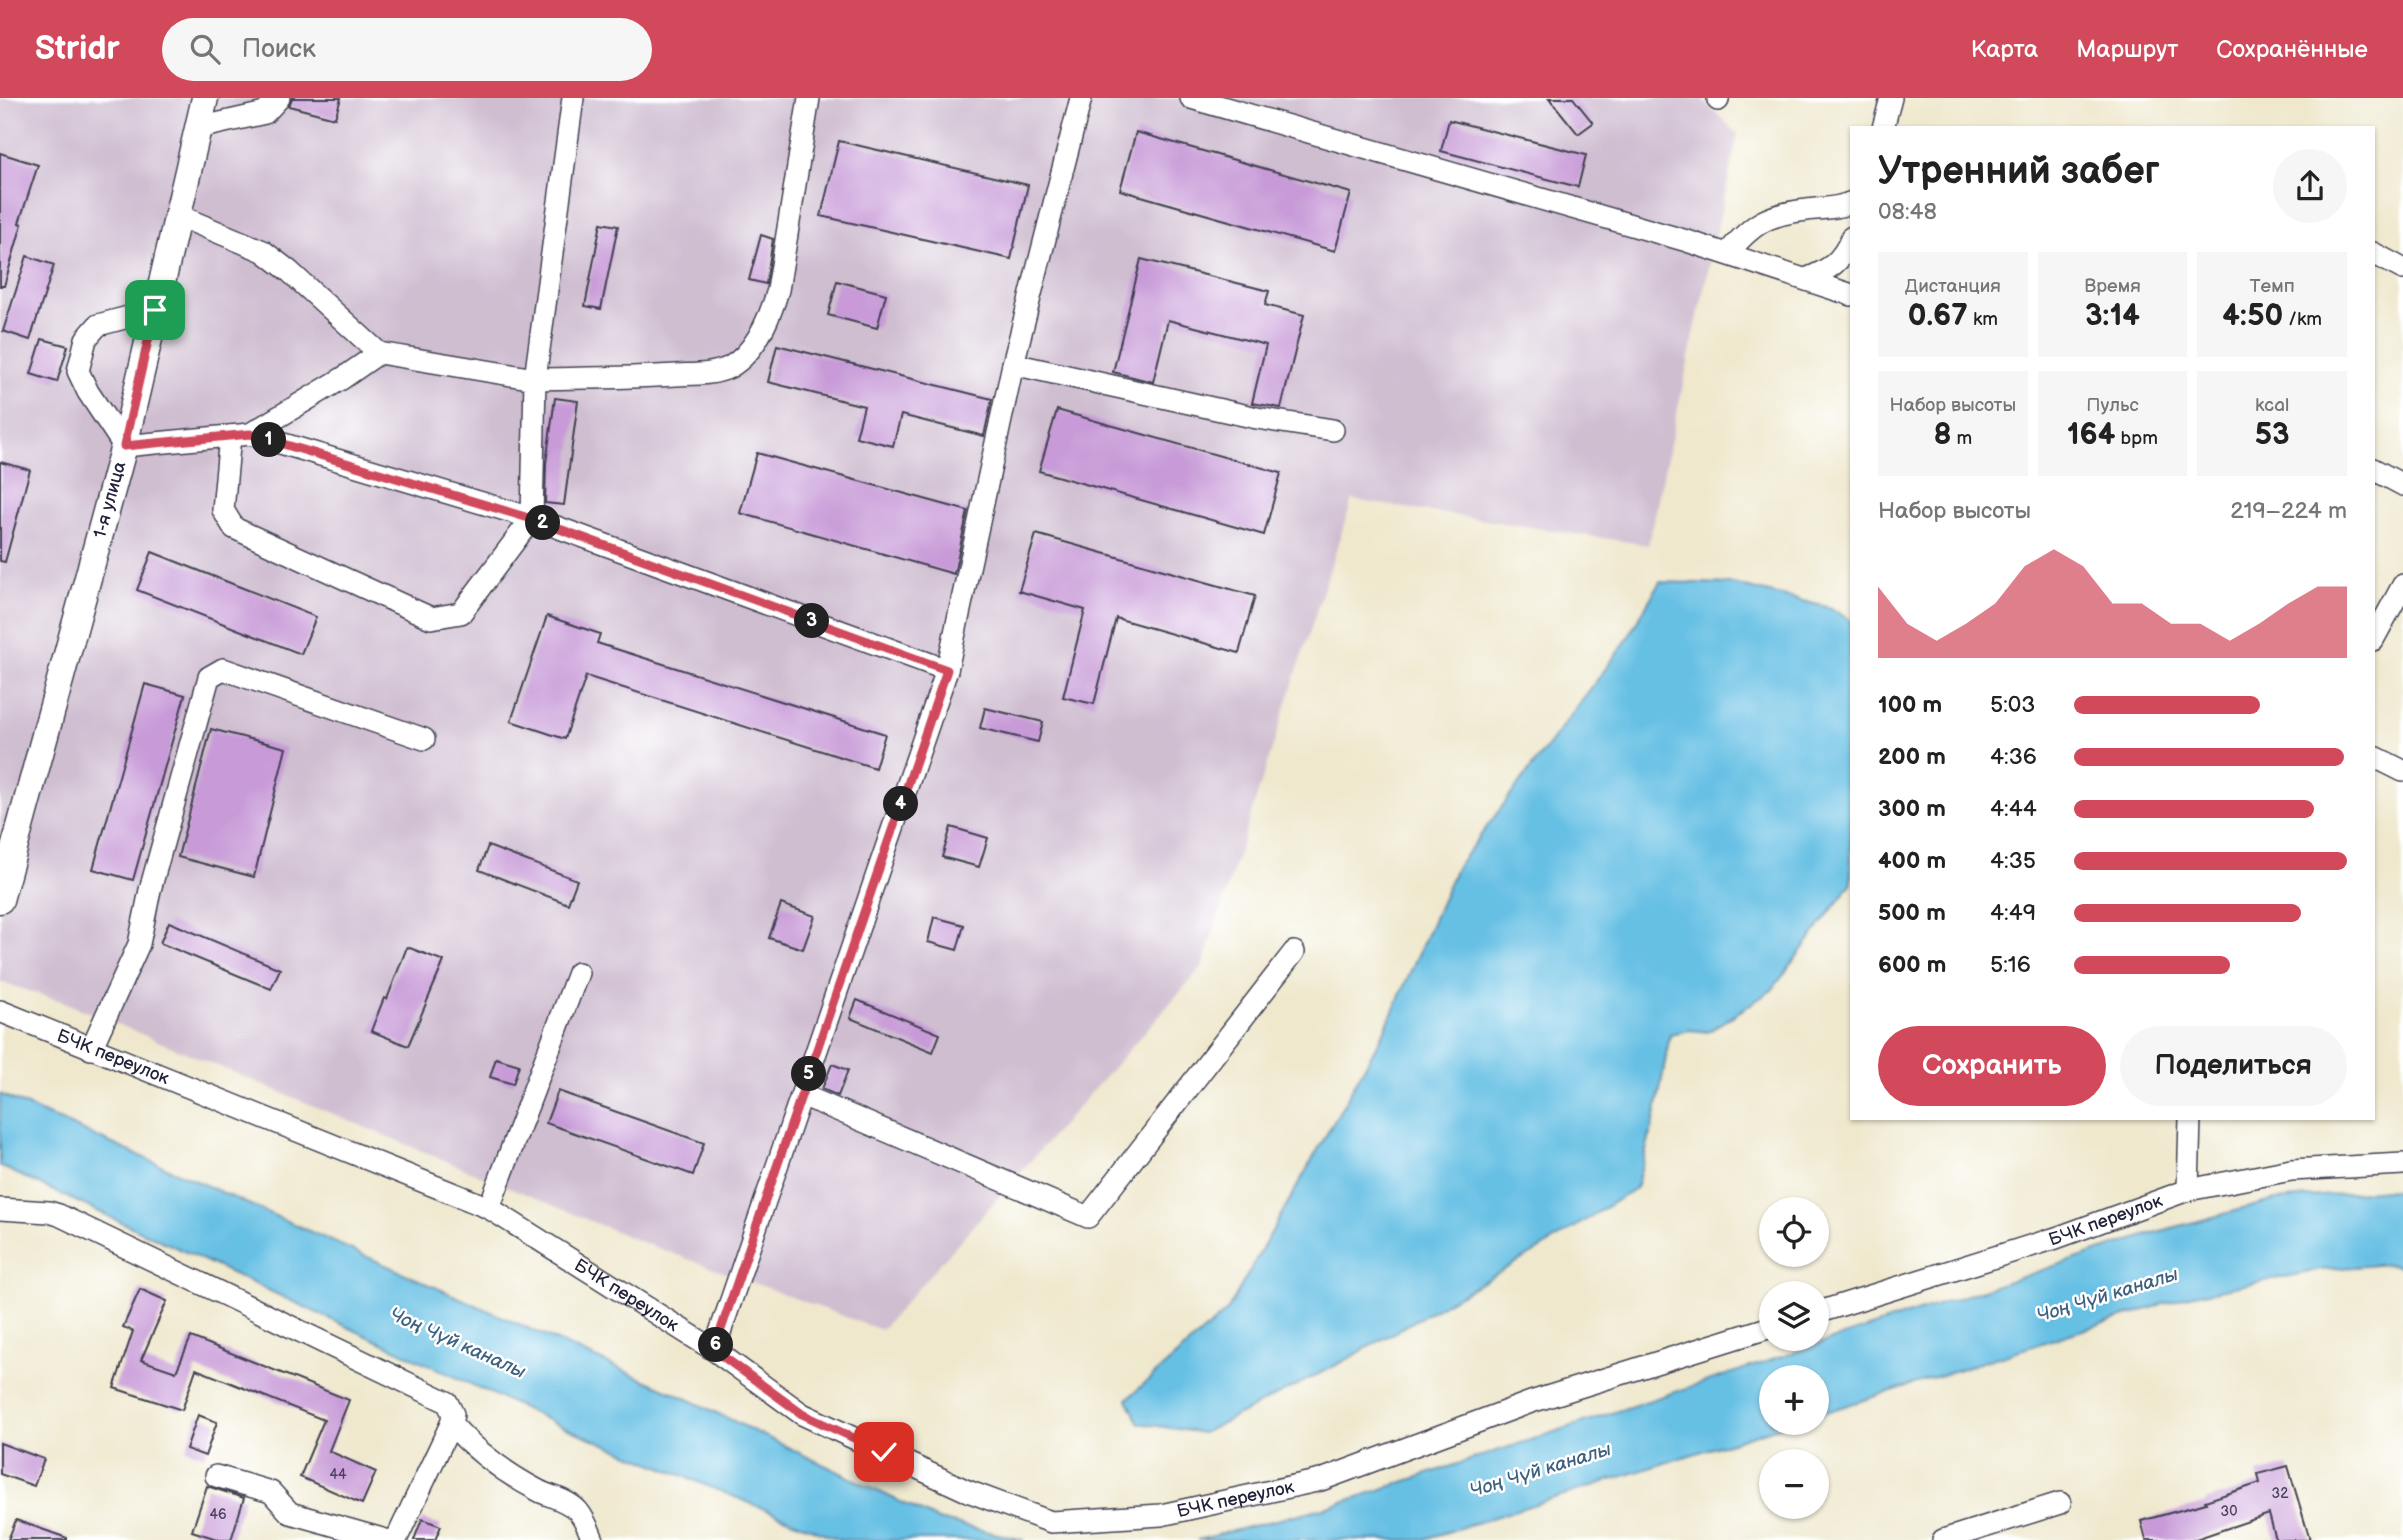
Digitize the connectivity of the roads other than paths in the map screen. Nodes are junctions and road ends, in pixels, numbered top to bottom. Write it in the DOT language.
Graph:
graph roads {
  1 [pos="205,98"];
  2 [pos="279,98"];
  3 [pos="573,98"];
  4 [pos="809,98"];
  5 [pos="1081,98"];
  6 [pos="1191,98"];
  7 [pos="1891,98"];
  8 [pos="1884,126"];
  9 [pos="198,128"];
  10 [pos="1850,202"];
  11 [pos="177,215"];
  12 [pos="1850,241"];
  13 [pos="1727,254"];
  14 [pos="2375,254"];
  15 [pos="2403,269"];
  16 [pos="1806,279"];
  17 [pos="1850,294"];
  18 [pos="155,310"];
  19 [pos="379,353"];
  20 [pos="1013,364"];
  21 [pos="535,379"];
  22 [pos="1333,430"];
  23 [pos="240,435"];
  24 [pos="124,446"];
  25 [pos="2375,470"];
  26 [pos="2403,485"];
  27 [pos="532,519"];
  28 [pos="2403,585"];
  29 [pos="2375,636"];
  30 [pos="947,670"];
  31 [pos="424,739"];
  32 [pos="2375,757"];
  33 [pos="2403,771"];
  34 [pos="0,900"];
  35 [pos="1294,952"];
  36 [pos="578,973"];
  37 [pos="0,1011"];
  38 [pos="91,1049"];
  39 [pos="802,1095"];
  40 [pos="2190,1120"];
  41 [pos="2403,1164"];
  42 [pos="2189,1190"];
  43 [pos="489,1208"];
  44 [pos="0,1209"];
  45 [pos="1829,1309"];
  46 [pos="1759,1331"];
  47 [pos="714,1350"];
  48 [pos="451,1424"];
  49 [pos="216,1476"];
  50 [pos="2060,1503"];
  51 [pos="2003,1531"];
  52 [pos="386,1540"];
  53 [pos="396,1540"];
  54 [pos="593,1540"];
  55 [pos="1943,1540"];
  1 -- 9 [label="main road, 1-я улица"];
  2 -- 9 [label="street"];
  3 -- 21 [label="street"];
  4 -- 21 [label="street"];
  5 -- 20 [label="street"];
  6 -- 13 [label="street"];
  7 -- 8 [label="street"];
  9 -- 11 [label="main road, 1-я улица"];
  10 -- 13 [label="street"];
  11 -- 18 [label="main road, 1-я улица"];
  11 -- 19 [label="street"];
  12 -- 16 [label="street"];
  13 -- 16 [label="street"];
  14 -- 15 [label="street"];
  16 -- 17 [label="street"];
  18 -- 24 [label="main road, 1-я улица"];
  18 -- 24 [label="street"];
  19 -- 21 [label="street"];
  19 -- 23 [label="street"];
  20 -- 22 [label="street"];
  20 -- 30 [label="street"];
  21 -- 27 [label="street"];
  23 -- 24 [label="street"];
  23 -- 27 [label="street"];
  23 -- 27 [label="street"];
  24 -- 34 [label="main road, 1-я улица"];
  25 -- 26 [label="street"];
  27 -- 30 [label="street"];
  28 -- 29 [label="street"];
  30 -- 39 [label="street"];
  31 -- 38 [label="street"];
  32 -- 33 [label="street"];
  35 -- 39 [label="street"];
  36 -- 43 [label="street"];
  37 -- 38 [label="street, БЧК переулок"];
  38 -- 43 [label="street, БЧК переулок"];
  39 -- 47 [label="street"];
  40 -- 42 [label="street"];
  41 -- 42 [label="street, БЧК переулок"];
  42 -- 45 [label="street, БЧК переулок"];
  43 -- 47 [label="street, БЧК переулок"];
  44 -- 48 [label="street"];
  46 -- 47 [label="street, БЧК переулок"];
  48 -- 53 [label="street"];
  48 -- 54 [label="street"];
  49 -- 52 [label="street"];
  50 -- 51 [label="street"];
  51 -- 55 [label="street"];
}
